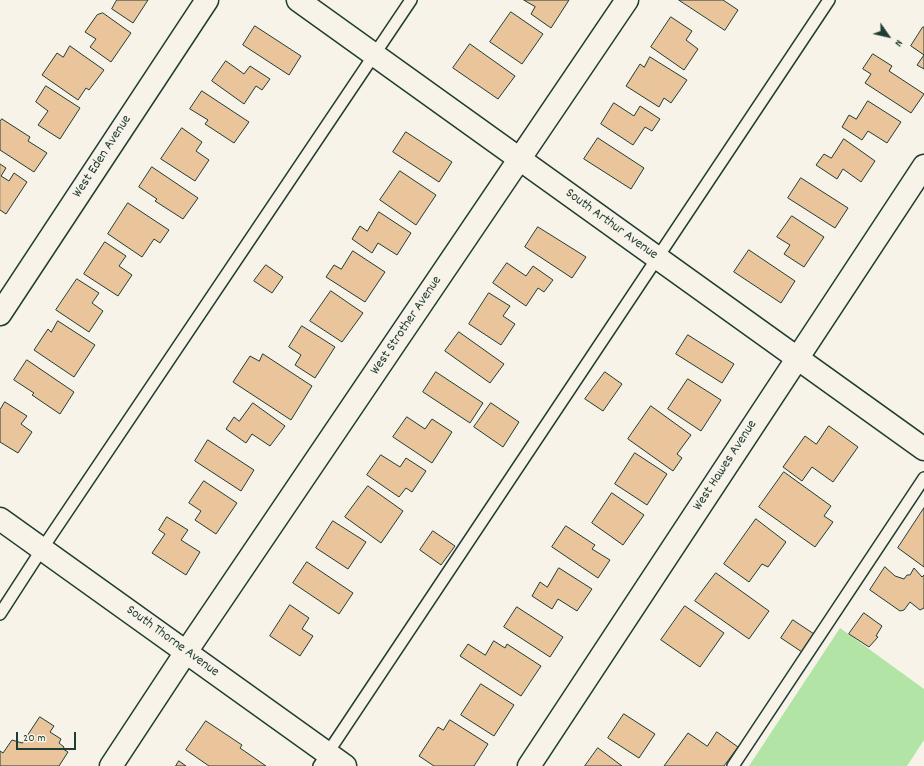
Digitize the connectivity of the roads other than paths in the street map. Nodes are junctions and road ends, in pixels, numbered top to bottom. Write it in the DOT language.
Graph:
graph roads {
  1 [pos="207,0"];
  2 [pos="298,0"];
  3 [pos="411,0"];
  4 [pos="627,0"];
  5 [pos="829,0"];
  6 [pos="375,55"];
  7 [pos="520,159"];
  8 [pos="924,166"];
  9 [pos="657,257"];
  10 [pos="0,314"];
  11 [pos="797,358"];
  12 [pos="924,449"];
  13 [pos="924,478"];
  14 [pos="0,519"];
  15 [pos="42,548"];
  16 [pos="0,614"];
  17 [pos="186,652"];
  18 [pos="330,762"];
  19 [pos="111,766"];
  20 [pos="529,766"];
  21 [pos="733,766"];
  1 -- 10 [label="street, West Eden Avenue"];
  2 -- 6 [label="street, South Arthur Avenue"];
  3 -- 6 [label="lane"];
  4 -- 7 [label="street, West Strother Avenue"];
  5 -- 9 [label="lane"];
  6 -- 7 [label="street, South Arthur Avenue"];
  6 -- 15 [label="lane"];
  7 -- 9 [label="street, South Arthur Avenue"];
  7 -- 17 [label="street, West Strother Avenue"];
  8 -- 11 [label="street, West Hawes Avenue"];
  9 -- 11 [label="street, South Arthur Avenue"];
  9 -- 18 [label="lane"];
  11 -- 12 [label="street, South Arthur Avenue"];
  11 -- 20 [label="street, West Hawes Avenue"];
  13 -- 21 [label="lane"];
  14 -- 15 [label="street, South Thorne Avenue"];
  15 -- 16 [label="lane"];
  15 -- 17 [label="street, South Thorne Avenue"];
  17 -- 18 [label="street, South Thorne Avenue"];
  17 -- 19 [label="street, West Strother Avenue"];
}
